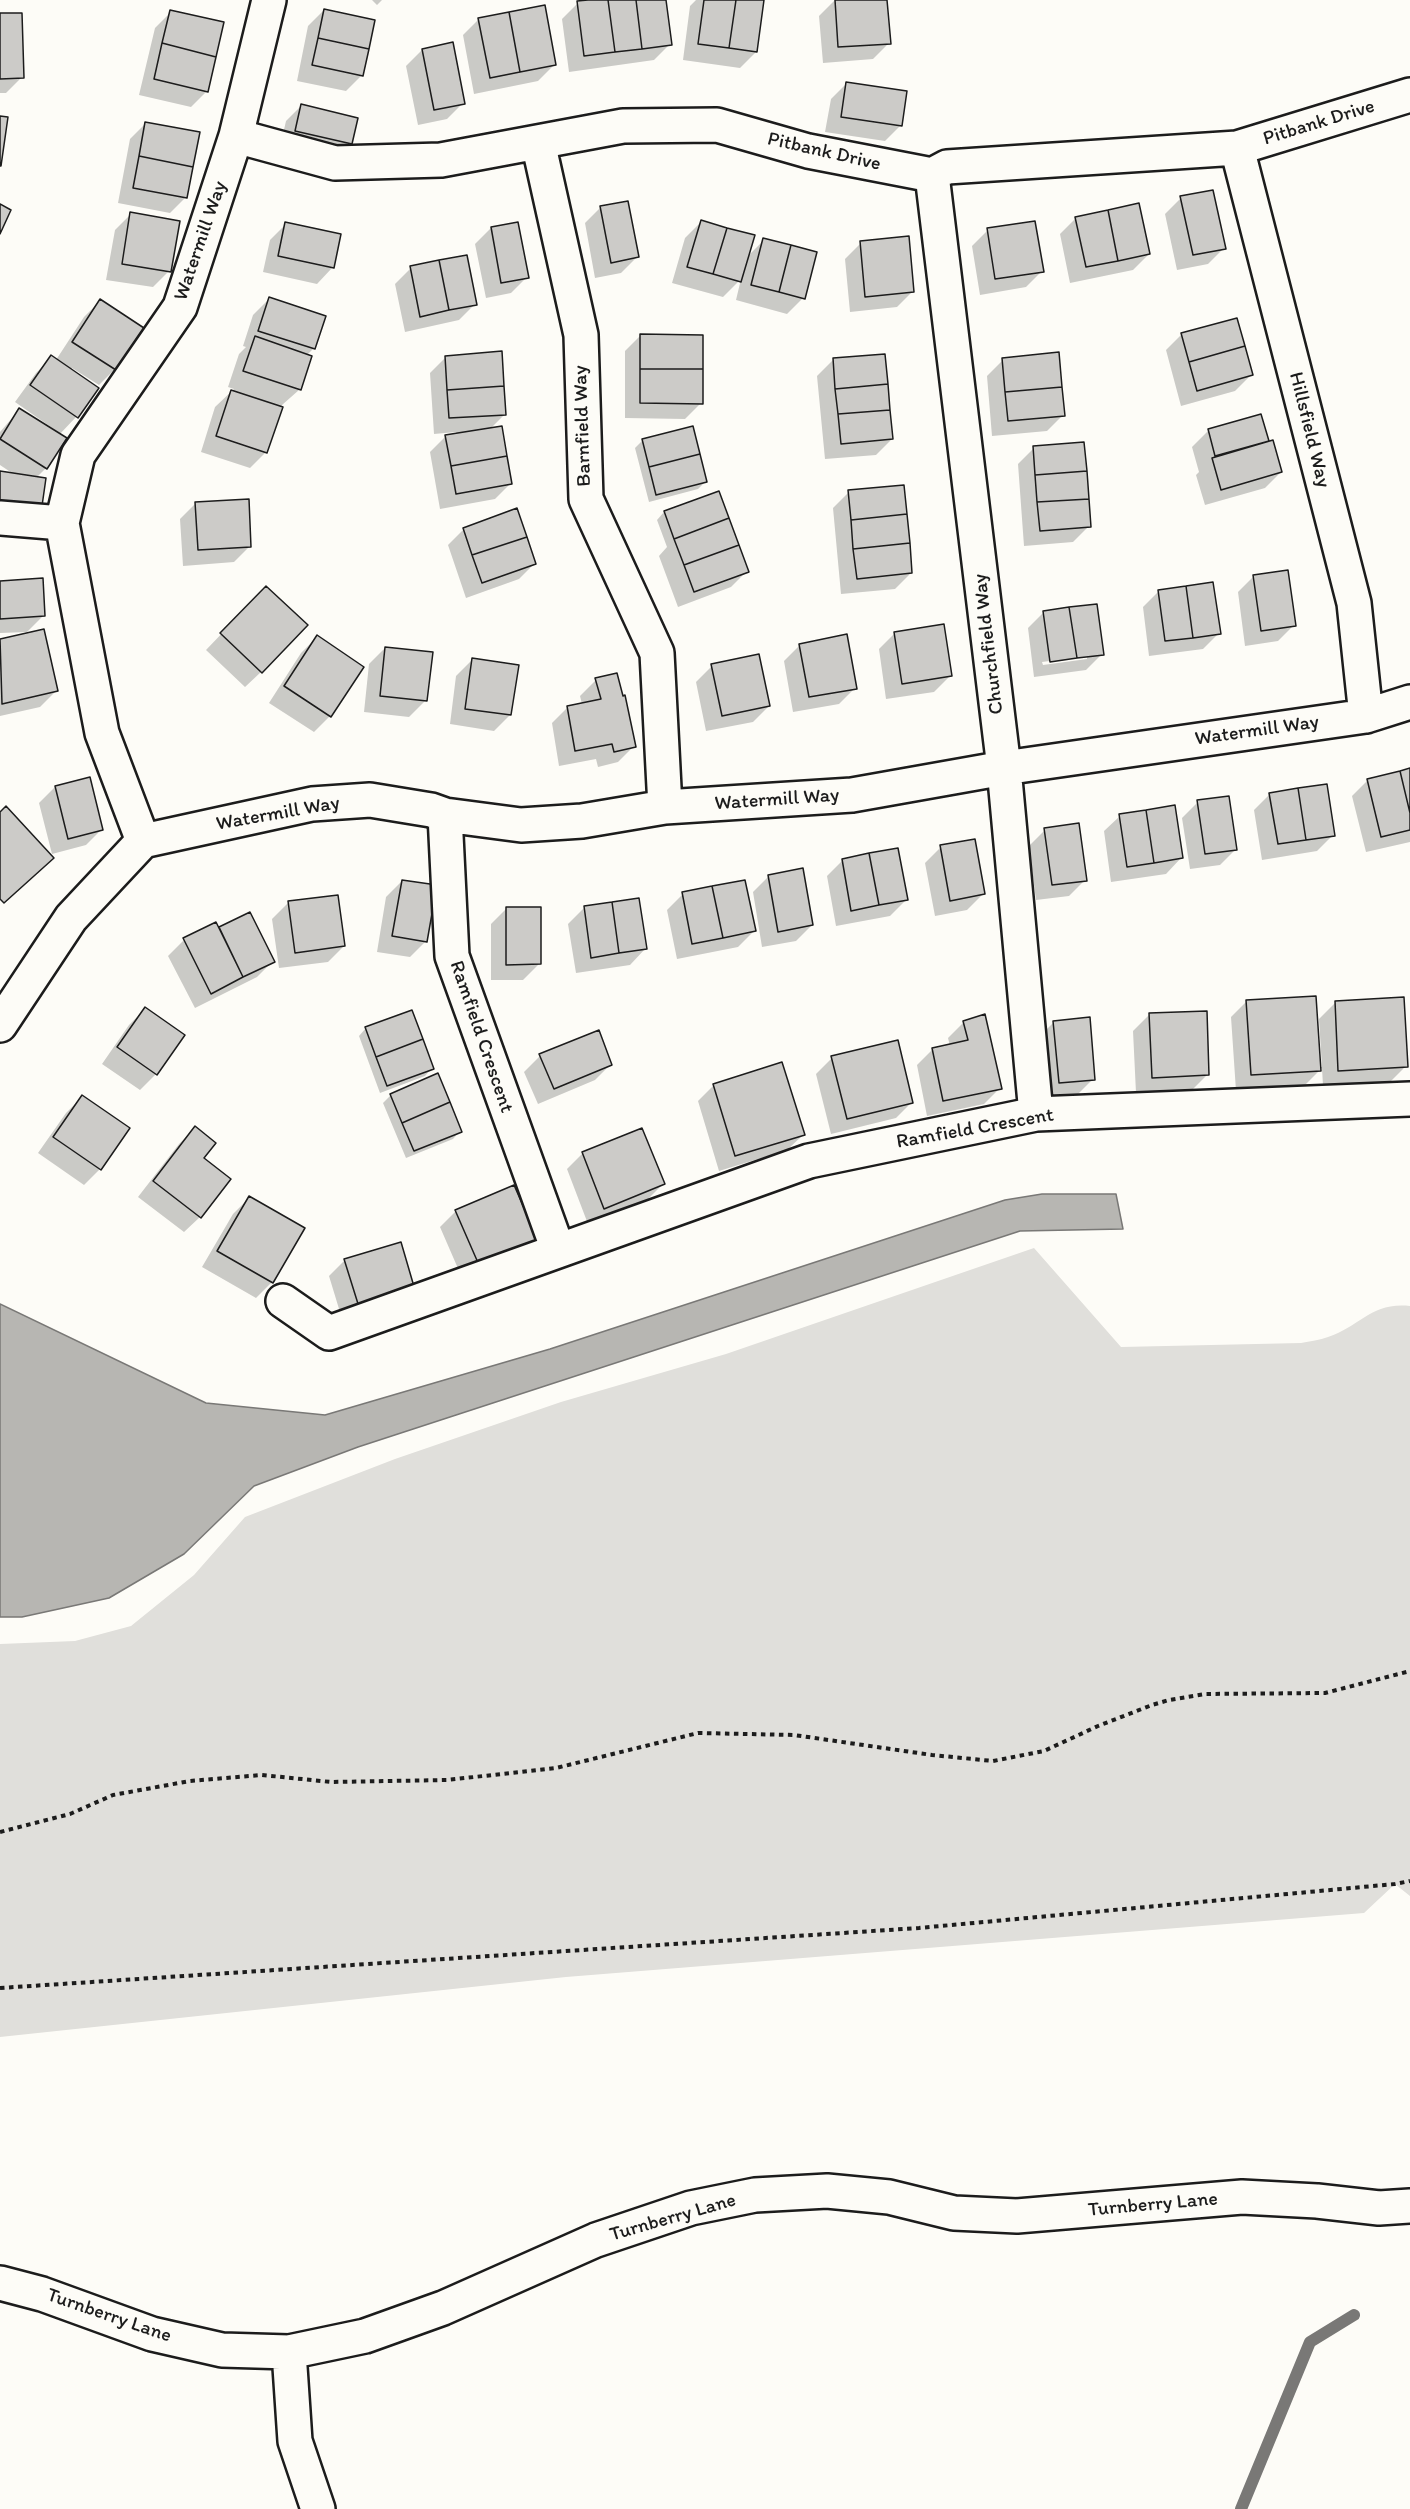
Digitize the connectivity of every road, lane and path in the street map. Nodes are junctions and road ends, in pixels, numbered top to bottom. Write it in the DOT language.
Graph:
graph roads {
  1 [pos="269,0"];
  2 [pos="1410,95"];
  3 [pos="236,136"];
  4 [pos="538,142"];
  5 [pos="1237,148"];
  6 [pos="932,175"];
  7 [pos="0,518"];
  8 [pos="63,523"];
  9 [pos="1410,702"];
  10 [pos="1366,716"];
  11 [pos="1004,768"];
  12 [pos="665,807"];
  13 [pos="445,815"];
  14 [pos="143,841"];
  15 [pos="0,1025"];
  16 [pos="1410,1099"];
  17 [pos="1036,1114"];
  18 [pos="558,1250"];
  19 [pos="283,1301"];
  20 [pos="1410,1671"];
  21 [pos="0,1832"];
  22 [pos="1410,1881"];
  23 [pos="0,1988"];
  24 [pos="1410,2206"];
  25 [pos="0,2283"];
  26 [pos="289,2352"];
  27 [pos="318,2509"];
  1 -- 3 [label="street, Watermill Way"];
  2 -- 5 [label="street, Pitbank Drive"];
  3 -- 4 [label="street, Pitbank Drive"];
  3 -- 8 [label="street, Watermill Way"];
  4 -- 6 [label="street, Pitbank Drive"];
  4 -- 12 [label="street, Barnfield Way"];
  5 -- 6 [label="street, Pitbank Drive"];
  5 -- 10 [label="street, Hillsfield Way"];
  6 -- 11 [label="street, Churchfield Way"];
  7 -- 8 [label="street"];
  8 -- 14 [label="street, Watermill Way"];
  9 -- 10 [label="street, Watermill Way"];
  10 -- 11 [label="street, Watermill Way"];
  11 -- 12 [label="street, Watermill Way"];
  11 -- 17 [label="street, Churchfield Way"];
  12 -- 13 [label="street, Watermill Way"];
  13 -- 14 [label="street, Watermill Way"];
  13 -- 18 [label="street, Ramfield Crescent"];
  14 -- 15 [label="street"];
  16 -- 17 [label="street, Ramfield Crescent"];
  17 -- 18 [label="street, Ramfield Crescent"];
  18 -- 19 [label="street, Ramfield Crescent"];
  20 -- 21 [label="path"];
  22 -- 23 [label="path"];
  24 -- 26 [label="street, Turnberry Lane"];
  25 -- 26 [label="street, Turnberry Lane"];
  26 -- 27 [label="street"];
}
